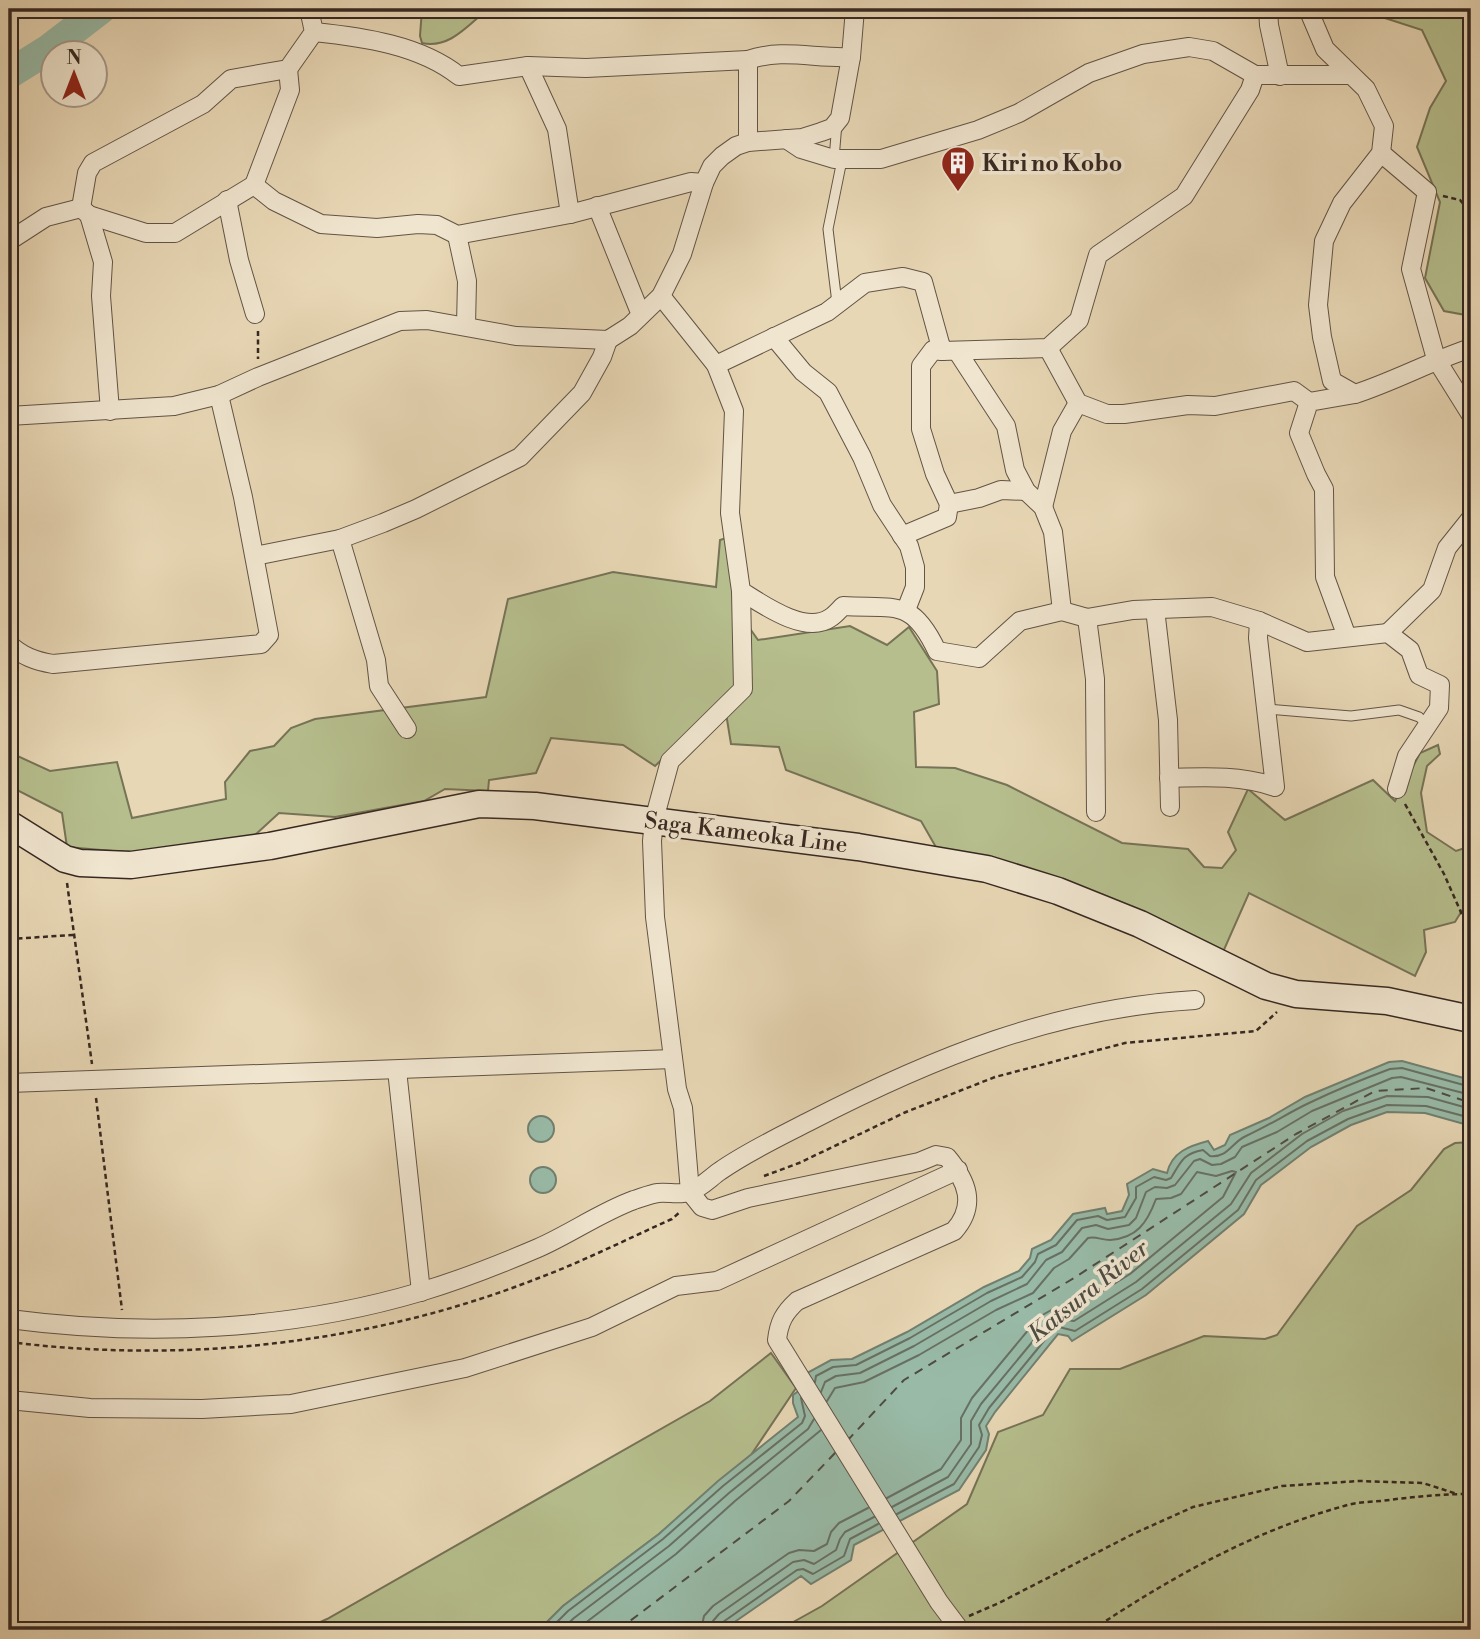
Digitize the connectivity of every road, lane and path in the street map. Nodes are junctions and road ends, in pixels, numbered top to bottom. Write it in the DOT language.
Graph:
graph roads {
  1 [pos="309,9"];
  2 [pos="855,9"];
  3 [pos="1268,9"];
  4 [pos="1308,9"];
  5 [pos="314,32"];
  6 [pos="851,57"];
  7 [pos="748,60"];
  8 [pos="528,66"];
  9 [pos="288,69"];
  10 [pos="1255,75"];
  11 [pos="1351,75"];
  12 [pos="1280,76"];
  13 [pos="837,121"];
  14 [pos="786,138"];
  15 [pos="748,142"];
  16 [pos="1381,153"];
  17 [pos="838,159"];
  18 [pos="704,183"];
  19 [pos="254,185"];
  20 [pos="1427,192"];
  21 [pos="228,200"];
  22 [pos="597,206"];
  23 [pos="85,212"];
  24 [pos="570,214"];
  25 [pos="1471,214"];
  26 [pos="457,235"];
  27 [pos="9,241"];
  28 [pos="661,296"];
  29 [pos="838,304"];
  30 [pos="255,314"];
  31 [pos="641,316"];
  32 [pos="466,326"];
  33 [pos="774,337"];
  34 [pos="608,340"];
  35 [pos="1048,348"];
  36 [pos="1471,348"];
  37 [pos="950,351"];
  38 [pos="1436,359"];
  39 [pos="716,365"];
  40 [pos="258,377"];
  41 [pos="1355,394"];
  42 [pos="219,396"];
  43 [pos="1308,402"];
  44 [pos="1078,403"];
  45 [pos="110,411"];
  46 [pos="1471,415"];
  47 [pos="9,416"];
  48 [pos="1026,491"];
  49 [pos="949,504"];
  50 [pos="1044,508"];
  51 [pos="1471,519"];
  52 [pos="902,536"];
  53 [pos="340,539"];
  54 [pos="254,556"];
  55 [pos="741,591"];
  56 [pos="1155,609"];
  57 [pos="906,610"];
  58 [pos="1062,611"];
  59 [pos="1087,618"];
  60 [pos="1259,621"];
  61 [pos="1388,633"];
  62 [pos="1346,636"];
  63 [pos="9,644"];
  64 [pos="1266,709"];
  65 [pos="1428,725"];
  66 [pos="407,729"];
  67 [pos="1169,778"];
  68 [pos="1396,789"];
  69 [pos="1170,807"];
  70 [pos="1096,812"];
  71 [pos="654,820"];
  72 [pos="9,824"];
  73 [pos="1471,929"];
  74 [pos="73,935"];
  75 [pos="9,939"];
  76 [pos="1296,994"];
  77 [pos="1195,1000"];
  78 [pos="1471,1019"];
  79 [pos="673,1059"];
  80 [pos="397,1070"];
  81 [pos="9,1083"];
  82 [pos="799,1163"];
  83 [pos="958,1170"];
  84 [pos="690,1192"];
  85 [pos="421,1292"];
  86 [pos="9,1320"];
  87 [pos="9,1400"];
  88 [pos="1457,1494"];
  89 [pos="1471,1494"];
  90 [pos="957,1627"];
  91 [pos="1092,1630"];
  1 -- 5 [label="street"];
  2 -- 6 [label="street"];
  3 -- 12 [label="street"];
  4 -- 11 [label="street"];
  5 -- 8 [label="street"];
  5 -- 9 [label="street"];
  6 -- 7 [label="street"];
  6 -- 13 [label="street"];
  7 -- 8 [label="street"];
  7 -- 15 [label="street"];
  8 -- 24 [label="street"];
  9 -- 19 [label="street"];
  9 -- 23 [label="street"];
  10 -- 12 [label="street"];
  10 -- 17 [label="street"];
  10 -- 35 [label="street"];
  11 -- 12 [label="street"];
  11 -- 16 [label="street"];
  13 -- 14 [label="street"];
  13 -- 17 [label="lane"];
  14 -- 15 [label="street"];
  14 -- 17 [label="street"];
  15 -- 18 [label="street"];
  16 -- 20 [label="street"];
  16 -- 41 [label="street"];
  17 -- 29 [label="lane"];
  18 -- 22 [label="street"];
  18 -- 28 [label="street"];
  19 -- 21 [label="street"];
  19 -- 26 [label="street"];
  20 -- 25 [label="path"];
  20 -- 38 [label="street"];
  21 -- 23 [label="street"];
  21 -- 30 [label="street"];
  22 -- 24 [label="street"];
  22 -- 31 [label="street"];
  23 -- 27 [label="street"];
  23 -- 45 [label="street"];
  24 -- 26 [label="street"];
  26 -- 32 [label="street"];
  28 -- 31 [label="street"];
  28 -- 39 [label="street"];
  29 -- 33 [label="street"];
  29 -- 37 [label="street"];
  30 -- 40 [label="path"];
  31 -- 34 [label="street"];
  32 -- 34 [label="street"];
  32 -- 40 [label="street"];
  33 -- 39 [label="street"];
  33 -- 52 [label="street"];
  34 -- 53 [label="street"];
  35 -- 37 [label="street"];
  35 -- 44 [label="street"];
  36 -- 38 [label="street"];
  37 -- 48 [label="street"];
  37 -- 49 [label="street"];
  38 -- 41 [label="street"];
  38 -- 46 [label="street"];
  39 -- 55 [label="street"];
  40 -- 42 [label="street"];
  41 -- 43 [label="street"];
  42 -- 45 [label="street"];
  42 -- 54 [label="street"];
  43 -- 44 [label="street"];
  43 -- 62 [label="street"];
  44 -- 50 [label="street"];
  45 -- 47 [label="street"];
  48 -- 49 [label="street"];
  48 -- 50 [label="street"];
  49 -- 52 [label="street"];
  50 -- 58 [label="street"];
  51 -- 61 [label="street"];
  52 -- 57 [label="street"];
  53 -- 54 [label="street"];
  53 -- 66 [label="street"];
  54 -- 63 [label="street"];
  55 -- 57 [label="street"];
  55 -- 71 [label="street"];
  56 -- 59 [label="street"];
  56 -- 60 [label="street"];
  56 -- 67 [label="street"];
  57 -- 58 [label="street"];
  58 -- 59 [label="street"];
  59 -- 70 [label="street"];
  60 -- 62 [label="street"];
  60 -- 64 [label="street"];
  61 -- 62 [label="street"];
  61 -- 65 [label="street"];
  64 -- 65 [label="lane"];
  64 -- 67 [label="street"];
  65 -- 68 [label="street"];
  67 -- 69 [label="street"];
  68 -- 73 [label="path"];
  71 -- 72 [label="main road, Saga Kameoka Line"];
  71 -- 76 [label="main road, Saga Kameoka Line"];
  71 -- 79 [label="street"];
  74 -- 75 [label="path"];
  76 -- 78 [label="main road, Saga Kameoka Line"];
  76 -- 82 [label="path"];
  77 -- 84 [label="street"];
  79 -- 80 [label="street"];
  79 -- 84 [label="street"];
  80 -- 81 [label="street"];
  80 -- 85 [label="street"];
  83 -- 84 [label="street"];
  83 -- 87 [label="street"];
  83 -- 90 [label="street"];
  84 -- 85 [label="street"];
  85 -- 86 [label="street"];
  88 -- 89 [label="path"];
  88 -- 90 [label="path"];
  88 -- 91 [label="path"];
}
